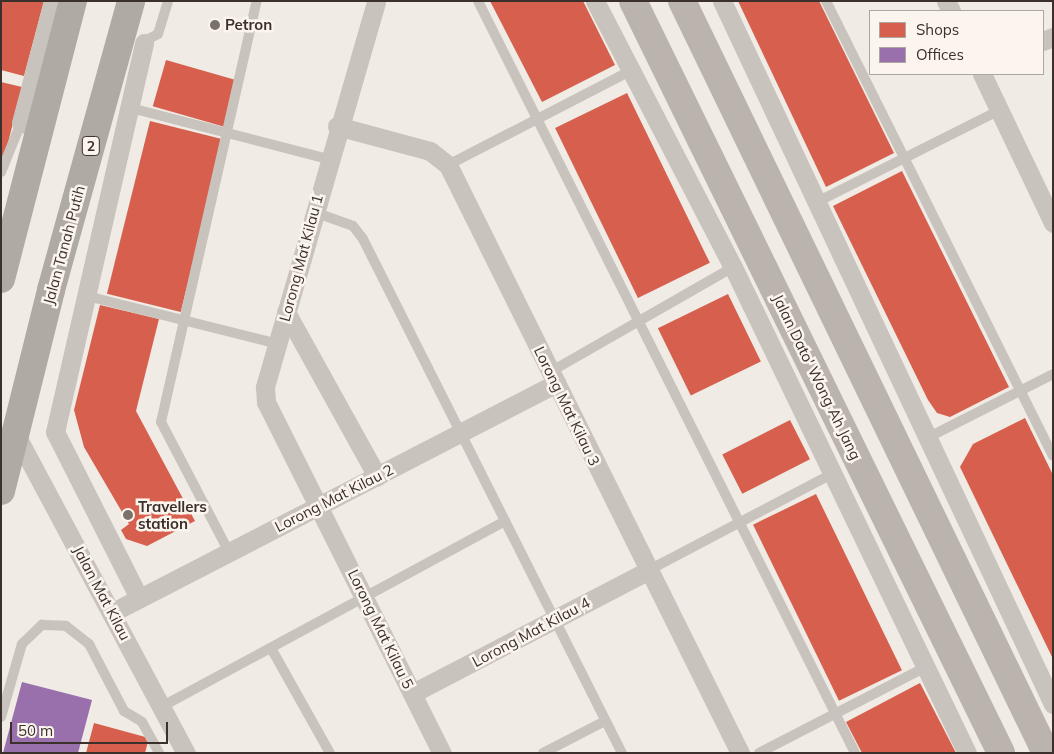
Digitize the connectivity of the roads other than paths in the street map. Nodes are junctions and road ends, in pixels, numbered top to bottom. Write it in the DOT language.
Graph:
graph roads {
  1 [pos="53,1"];
  2 [pos="72,1"];
  3 [pos="132,1"];
  4 [pos="168,1"];
  5 [pos="257,1"];
  6 [pos="478,1"];
  7 [pos="595,1"];
  8 [pos="633,1"];
  9 [pos="682,1"];
  10 [pos="722,1"];
  11 [pos="826,1"];
  12 [pos="376,2"];
  13 [pos="132,42"];
  14 [pos="630,71"];
  15 [pos="982,75"];
  16 [pos="128,107"];
  17 [pos="1000,110"];
  18 [pos="534,120"];
  19 [pos="30,124"];
  20 [pos="337,126"];
  21 [pos="230,134"];
  22 [pos="904,158"];
  23 [pos="328,159"];
  24 [pos="448,165"];
  25 [pos="1,172"];
  26 [pos="817,202"];
  27 [pos="314,212"];
  28 [pos="1051,213"];
  29 [pos="756,250"];
  30 [pos="3,264"];
  31 [pos="732,267"];
  32 [pos="51,290"];
  33 [pos="83,295"];
  34 [pos="286,312"];
  35 [pos="188,322"];
  36 [pos="637,322"];
  37 [pos="278,344"];
  38 [pos="1053,374"];
  39 [pos="553,378"];
  40 [pos="1020,391"];
  41 [pos="463,431"];
  42 [pos="16,435"];
  43 [pos="929,437"];
  44 [pos="1053,456"];
  45 [pos="377,476"];
  46 [pos="830,476"];
  47 [pos="1,491"];
  48 [pos="320,505"];
  49 [pos="505,521"];
  50 [pos="738,522"];
  51 [pos="229,552"];
  52 [pos="649,570"];
  53 [pos="365,597"];
  54 [pos="139,598"];
  55 [pos="113,612"];
  56 [pos="556,618"];
  57 [pos="271,648"];
  58 [pos="924,668"];
  59 [pos="412,693"];
  60 [pos="1052,702"];
  61 [pos="161,707"];
  62 [pos="834,713"];
  63 [pos="1,717"];
  64 [pos="605,721"];
  65 [pos="159,753"];
  66 [pos="186,753"];
  67 [pos="330,753"];
  68 [pos="442,753"];
  69 [pos="543,753"];
  70 [pos="622,753"];
  71 [pos="740,753"];
  72 [pos="759,753"];
  73 [pos="855,753"];
  74 [pos="967,753"];
  75 [pos="1001,753"];
  76 [pos="1046,753"];
  1 -- 19 [label="street"];
  2 -- 19 [label="highway"];
  3 -- 13 [label="highway, Jalan Tanah Putih / 2"];
  4 -- 13 [label="lane"];
  5 -- 21 [label="lane"];
  6 -- 18 [label="lane"];
  7 -- 14 [label="street"];
  8 -- 29 [label="main road, Jalan Dato' Wong Ah Jang"];
  9 -- 76 [label="main road"];
  10 -- 26 [label="street"];
  11 -- 22 [label="lane"];
  12 -- 20 [label="street, Lorong Mat Kilau 1"];
  13 -- 16 [label="street"];
  13 -- 32 [label="highway, Jalan Tanah Putih / 2"];
  14 -- 18 [label="lane"];
  14 -- 31 [label="street"];
  15 -- 17 [label="street"];
  16 -- 21 [label="lane"];
  16 -- 33 [label="street"];
  17 -- 22 [label="lane"];
  17 -- 28 [label="street"];
  18 -- 24 [label="lane"];
  18 -- 36 [label="lane"];
  19 -- 25 [label="lane"];
  19 -- 30 [label="highway"];
  20 -- 23 [label="street, Lorong Mat Kilau 1"];
  20 -- 24 [label="street, Lorong Mat Kilau 3"];
  21 -- 23 [label="lane"];
  21 -- 35 [label="lane"];
  22 -- 26 [label="lane"];
  22 -- 40 [label="lane"];
  23 -- 27 [label="street, Lorong Mat Kilau 1"];
  24 -- 39 [label="street, Lorong Mat Kilau 3"];
  26 -- 43 [label="street"];
  27 -- 34 [label="street, Lorong Mat Kilau 1"];
  27 -- 41 [label="lane"];
  29 -- 31 [label="street"];
  29 -- 75 [label="main road, Jalan Dato' Wong Ah Jang"];
  31 -- 36 [label="lane"];
  31 -- 46 [label="street"];
  32 -- 33 [label="street"];
  32 -- 42 [label="highway, Jalan Tanah Putih / 2"];
  33 -- 35 [label="lane"];
  33 -- 54 [label="street"];
  34 -- 37 [label="street, Lorong Mat Kilau 1"];
  34 -- 45 [label="street"];
  35 -- 37 [label="lane"];
  35 -- 51 [label="lane"];
  36 -- 39 [label="lane"];
  36 -- 50 [label="lane"];
  37 -- 48 [label="street, Lorong Mat Kilau 1"];
  38 -- 40 [label="lane"];
  39 -- 41 [label="street, Lorong Mat Kilau 2"];
  39 -- 52 [label="street, Lorong Mat Kilau 3"];
  40 -- 43 [label="lane"];
  40 -- 44 [label="lane"];
  41 -- 45 [label="street, Lorong Mat Kilau 2"];
  41 -- 49 [label="lane"];
  42 -- 47 [label="highway, Jalan Tanah Putih / 2"];
  42 -- 55 [label="street, Jalan Mat Kilau"];
  43 -- 60 [label="street"];
  45 -- 48 [label="street, Lorong Mat Kilau 2"];
  46 -- 50 [label="lane"];
  46 -- 58 [label="street"];
  48 -- 51 [label="street, Lorong Mat Kilau 2"];
  48 -- 53 [label="street, Lorong Mat Kilau 5"];
  49 -- 53 [label="lane"];
  49 -- 56 [label="lane"];
  50 -- 52 [label="lane"];
  50 -- 62 [label="lane"];
  51 -- 54 [label="street, Lorong Mat Kilau 2"];
  52 -- 56 [label="street, Lorong Mat Kilau 4"];
  52 -- 71 [label="street, Lorong Mat Kilau 3"];
  53 -- 57 [label="lane"];
  53 -- 59 [label="street, Lorong Mat Kilau 5"];
  54 -- 55 [label="street, Lorong Mat Kilau 2"];
  55 -- 61 [label="street, Jalan Mat Kilau"];
  56 -- 59 [label="street, Lorong Mat Kilau 4"];
  56 -- 64 [label="lane"];
  57 -- 61 [label="lane"];
  57 -- 67 [label="lane"];
  58 -- 62 [label="lane"];
  58 -- 74 [label="street"];
  59 -- 68 [label="street, Lorong Mat Kilau 5"];
  61 -- 66 [label="street, Jalan Mat Kilau"];
  62 -- 72 [label="lane"];
  62 -- 73 [label="lane"];
  63 -- 65 [label="lane"];
  64 -- 69 [label="lane"];
  64 -- 70 [label="lane"];
}
